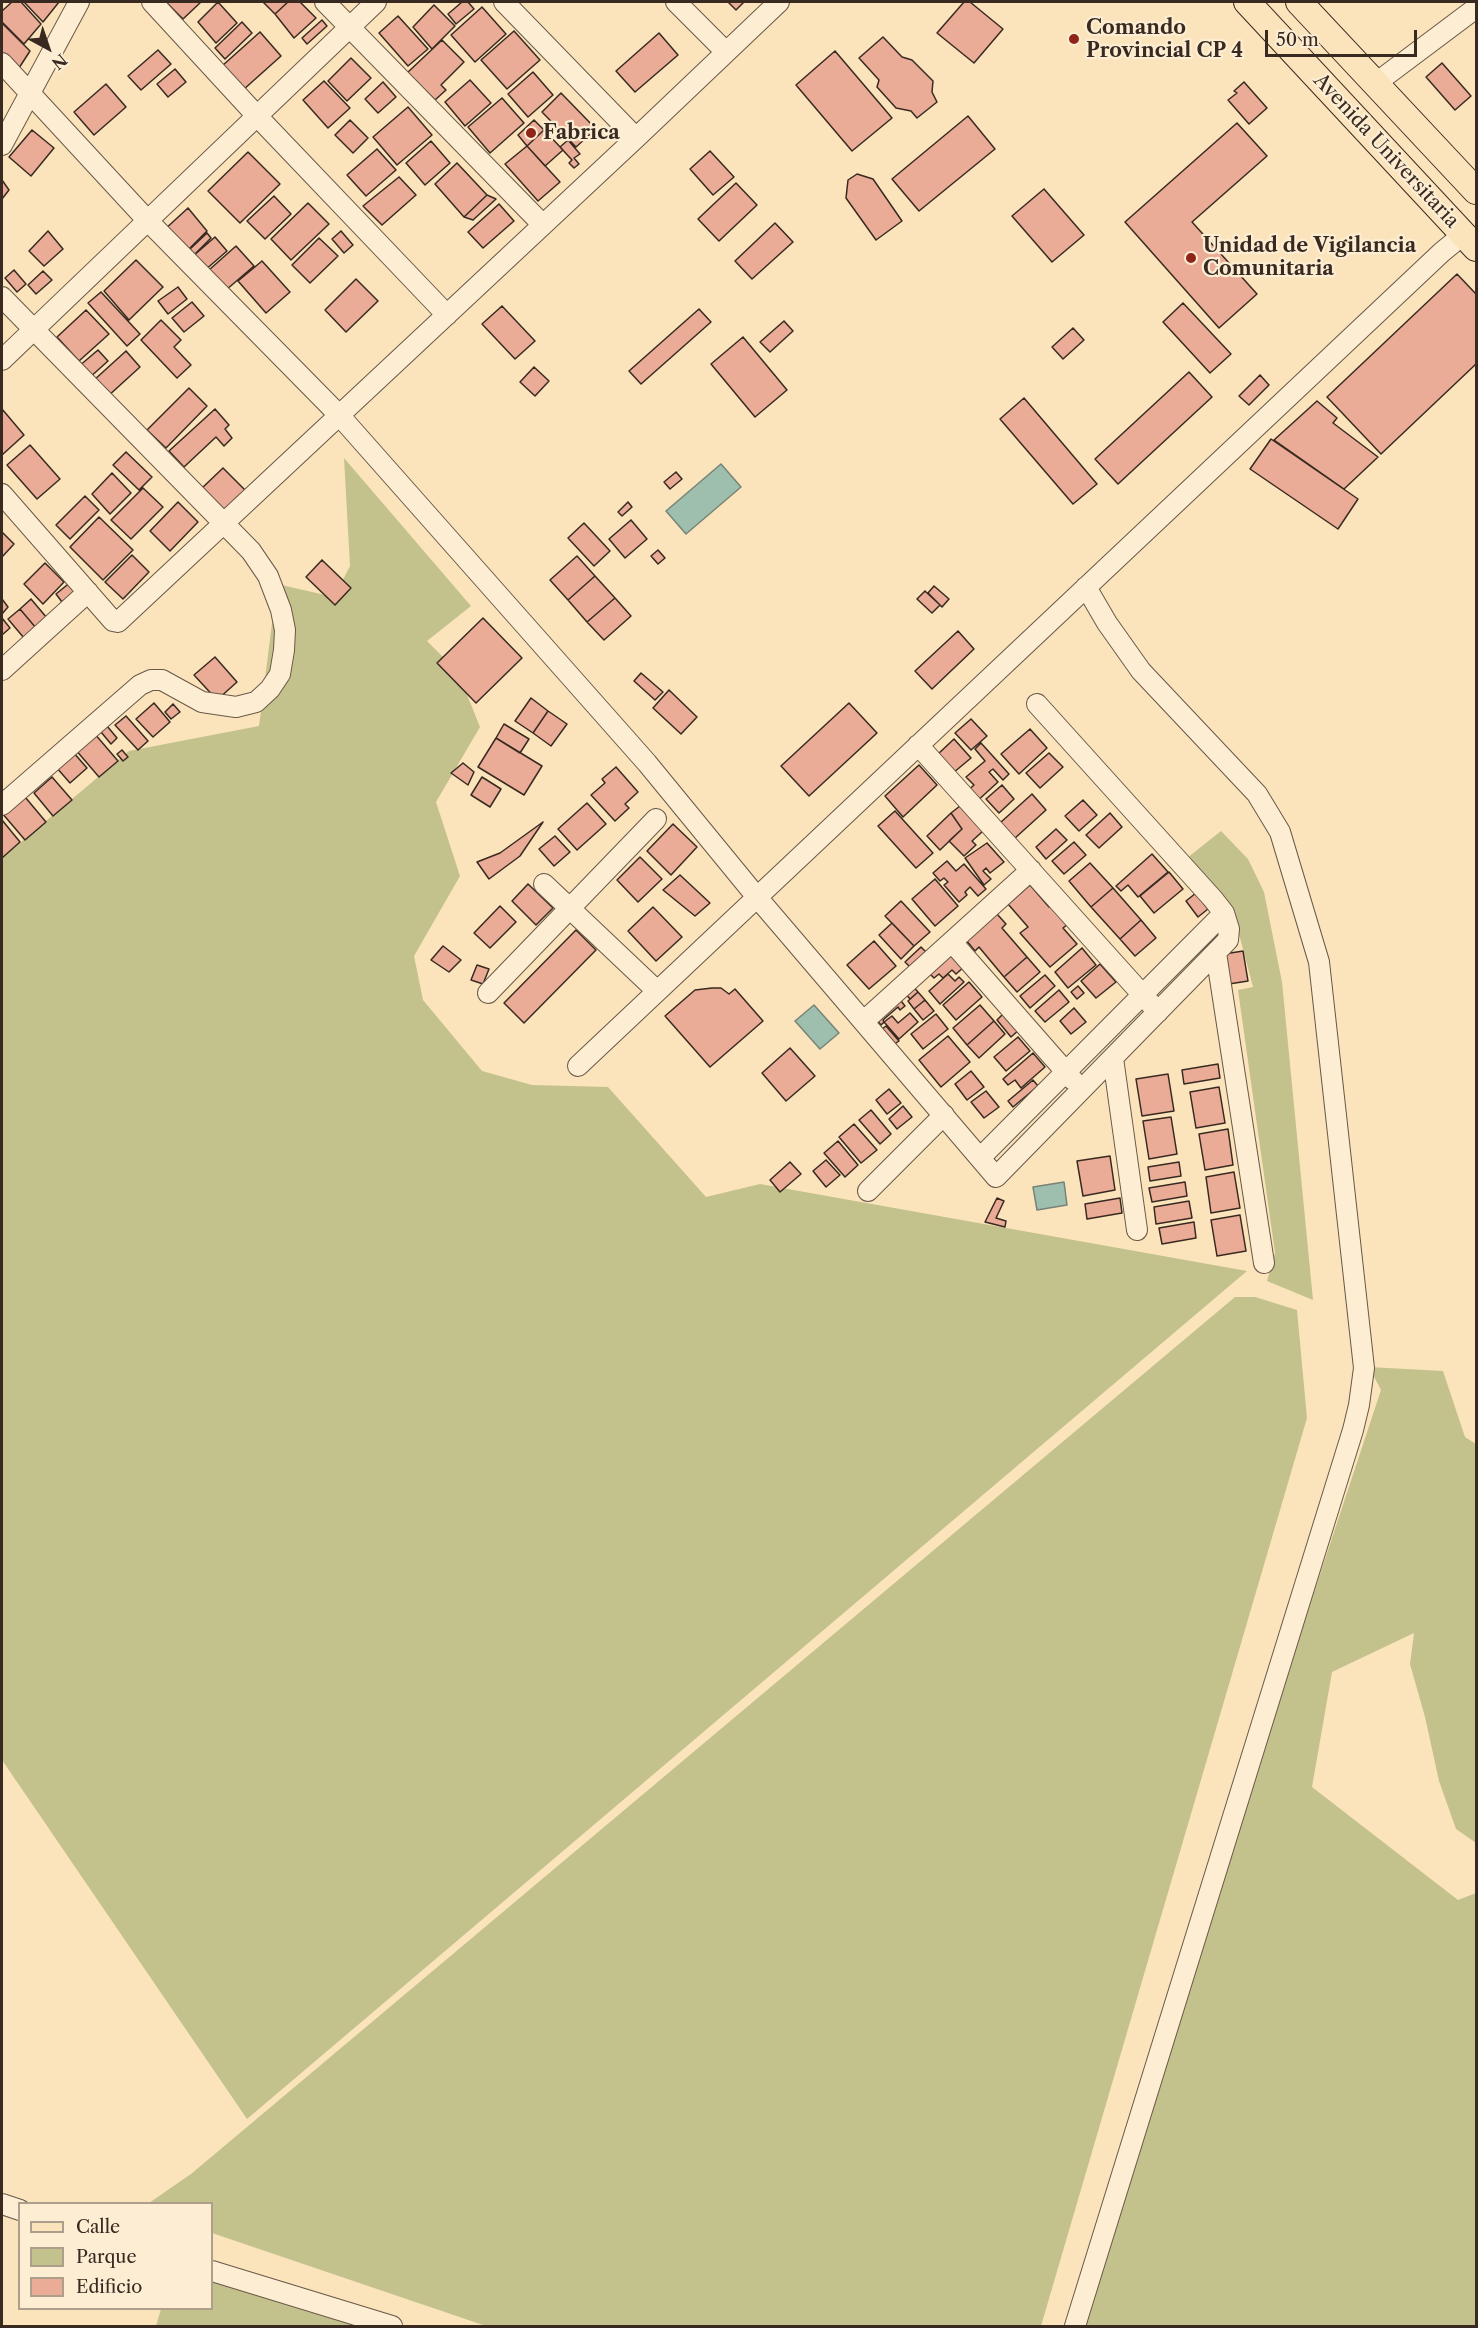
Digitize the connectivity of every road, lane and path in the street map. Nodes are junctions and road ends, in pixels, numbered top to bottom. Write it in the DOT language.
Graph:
graph roads {
  1 [pos="79,2"];
  2 [pos="152,2"];
  3 [pos="325,2"];
  4 [pos="376,2"];
  5 [pos="504,2"];
  6 [pos="676,2"];
  7 [pos="779,2"];
  8 [pos="1247,2"];
  9 [pos="1299,2"];
  10 [pos="1476,8"];
  11 [pos="349,27"];
  12 [pos="726,52"];
  13 [pos="2,63"];
  14 [pos="1376,83"];
  15 [pos="29,93"];
  16 [pos="257,116"];
  17 [pos="636,138"];
  18 [pos="2,145"];
  19 [pos="1476,191"];
  20 [pos="148,221"];
  21 [pos="543,225"];
  22 [pos="1470,241"];
  23 [pos="2,297"];
  24 [pos="447,315"];
  25 [pos="33,330"];
  26 [pos="2,360"];
  27 [pos="339,415"];
  28 [pos="2,494"];
  29 [pos="225,523"];
  30 [pos="1082,591"];
  31 [pos="88,592"];
  32 [pos="2,670"];
  33 [pos="1038,704"];
  34 [pos="918,745"];
  35 [pos="2,805"];
  36 [pos="656,819"];
  37 [pos="1031,870"];
  38 [pos="544,884"];
  39 [pos="756,896"];
  40 [pos="569,908"];
  41 [pos="1224,914"];
  42 [pos="952,942"];
  43 [pos="1216,952"];
  44 [pos="657,991"];
  45 [pos="488,993"];
  46 [pos="1143,994"];
  47 [pos="1158,1012"];
  48 [pos="864,1021"];
  49 [pos="1113,1058"];
  50 [pos="578,1066"];
  51 [pos="1066,1072"];
  52 [pos="1081,1090"];
  53 [pos="944,1115"];
  54 [pos="980,1158"];
  55 [pos="868,1191"];
  56 [pos="1137,1230"];
  57 [pos="1264,1263"];
  58 [pos="2,2204"];
  59 [pos="18,2209"];
  60 [pos="213,2271"];
  61 [pos="392,2326"];
  62 [pos="1075,2326"];
  1 -- 15 [label="street"];
  2 -- 16 [label="street"];
  3 -- 11 [label="street"];
  4 -- 11 [label="street"];
  5 -- 17 [label="street"];
  6 -- 12 [label="street"];
  7 -- 12 [label="street"];
  8 -- 22 [label="main road, Avenida Universitaria"];
  9 -- 14 [label="main road, Avenida Universitaria"];
  10 -- 14 [label="street"];
  11 -- 16 [label="street"];
  11 -- 21 [label="street"];
  12 -- 17 [label="street"];
  13 -- 15 [label="street"];
  14 -- 19 [label="main road, Avenida Universitaria"];
  15 -- 18 [label="street"];
  15 -- 20 [label="street"];
  16 -- 20 [label="street"];
  16 -- 24 [label="street"];
  17 -- 21 [label="street"];
  20 -- 25 [label="street"];
  20 -- 27 [label="street"];
  21 -- 24 [label="street"];
  22 -- 30 [label="street"];
  23 -- 25 [label="street"];
  24 -- 27 [label="street"];
  25 -- 26 [label="street"];
  25 -- 29 [label="street"];
  27 -- 29 [label="street"];
  27 -- 39 [label="street"];
  28 -- 31 [label="street"];
  29 -- 31 [label="street"];
  29 -- 35 [label="street"];
  30 -- 34 [label="street"];
  30 -- 62 [label="street"];
  31 -- 32 [label="street"];
  33 -- 41 [label="street"];
  34 -- 37 [label="street"];
  34 -- 39 [label="street"];
  36 -- 40 [label="street"];
  37 -- 42 [label="street"];
  37 -- 46 [label="street"];
  38 -- 40 [label="street"];
  39 -- 44 [label="street"];
  39 -- 48 [label="street"];
  40 -- 44 [label="street"];
  40 -- 45 [label="street"];
  41 -- 43 [label="street"];
  41 -- 46 [label="street"];
  42 -- 48 [label="street"];
  42 -- 51 [label="street"];
  43 -- 47 [label="street"];
  43 -- 57 [label="street"];
  44 -- 50 [label="street"];
  46 -- 47 [label="street"];
  46 -- 51 [label="street"];
  47 -- 49 [label="street"];
  48 -- 53 [label="street"];
  49 -- 52 [label="street"];
  49 -- 56 [label="street"];
  51 -- 52 [label="street"];
  51 -- 54 [label="street"];
  52 -- 54 [label="street"];
  53 -- 54 [label="street"];
  53 -- 55 [label="street"];
  58 -- 59 [label="street"];
  60 -- 61 [label="street"];
}
